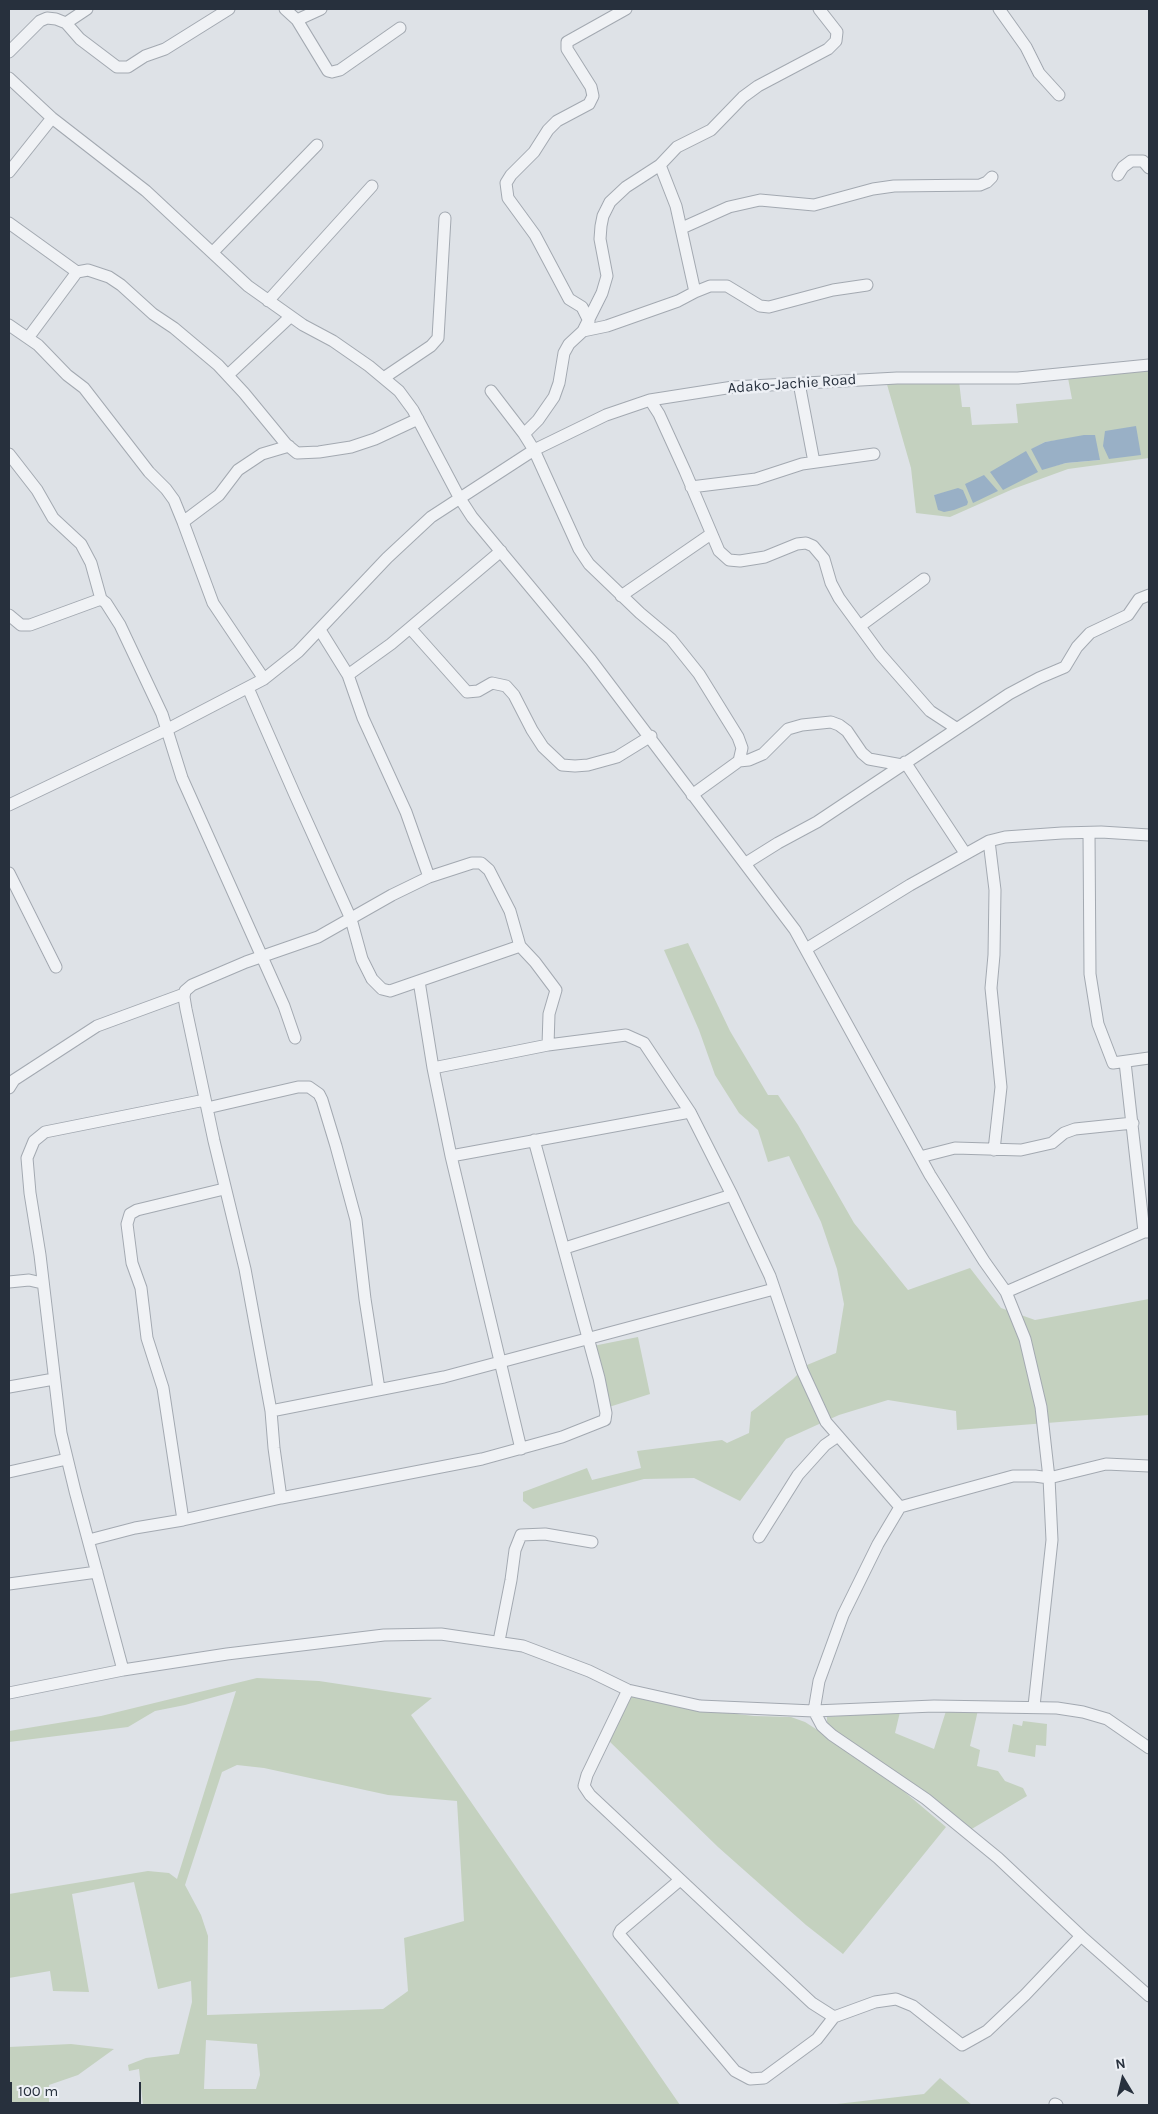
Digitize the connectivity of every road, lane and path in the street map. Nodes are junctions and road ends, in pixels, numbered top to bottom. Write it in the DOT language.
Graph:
graph roads {
  1 [pos="87,9"];
  2 [pos="230,9"];
  3 [pos="285,9"];
  4 [pos="321,9"];
  5 [pos="626,9"];
  6 [pos="820,9"];
  7 [pos="999,9"];
  8 [pos="297,20"];
  9 [pos="66,23"];
  10 [pos="400,28"];
  11 [pos="9,52"];
  12 [pos="9,78"];
  13 [pos="1059,95"];
  14 [pos="52,118"];
  15 [pos="317,145"];
  16 [pos="660,165"];
  17 [pos="1149,168"];
  18 [pos="9,172"];
  19 [pos="1118,175"];
  20 [pos="992,177"];
  21 [pos="372,186"];
  22 [pos="446,218"];
  23 [pos="9,223"];
  24 [pos="682,228"];
  25 [pos="213,252"];
  26 [pos="77,272"];
  27 [pos="867,285"];
  28 [pos="695,292"];
  29 [pos="268,302"];
  30 [pos="290,316"];
  31 [pos="9,325"];
  32 [pos="586,326"];
  33 [pos="28,338"];
  34 [pos="1149,365"];
  35 [pos="228,375"];
  36 [pos="385,377"];
  37 [pos="799,383"];
  38 [pos="491,391"];
  39 [pos="650,400"];
  40 [pos="418,419"];
  41 [pos="524,434"];
  42 [pos="289,446"];
  43 [pos="534,450"];
  44 [pos="9,454"];
  45 [pos="874,454"];
  46 [pos="814,462"];
  47 [pos="691,488"];
  48 [pos="459,497"];
  49 [pos="183,522"];
  50 [pos="711,534"];
  51 [pos="500,550"];
  52 [pos="924,579"];
  53 [pos="1149,595"];
  54 [pos="621,596"];
  55 [pos="101,599"];
  56 [pos="9,614"];
  57 [pos="860,626"];
  58 [pos="410,628"];
  59 [pos="320,630"];
  60 [pos="348,676"];
  61 [pos="264,679"];
  62 [pos="248,688"];
  63 [pos="956,728"];
  64 [pos="166,730"];
  65 [pos="651,736"];
  66 [pos="739,761"];
  67 [pos="904,763"];
  68 [pos="692,795"];
  69 [pos="9,805"];
  70 [pos="1089,832"];
  71 [pos="1149,835"];
  72 [pos="989,841"];
  73 [pos="965,853"];
  74 [pos="746,863"];
  75 [pos="9,873"];
  76 [pos="429,877"];
  77 [pos="351,918"];
  78 [pos="520,946"];
  79 [pos="806,949"];
  80 [pos="260,957"];
  81 [pos="56,966"];
  82 [pos="419,981"];
  83 [pos="184,994"];
  84 [pos="295,1038"];
  85 [pos="548,1045"];
  86 [pos="1149,1058"];
  87 [pos="1125,1062"];
  88 [pos="433,1068"];
  89 [pos="9,1088"];
  90 [pos="206,1104"];
  91 [pos="690,1112"];
  92 [pos="1133,1123"];
  93 [pos="534,1140"];
  94 [pos="994,1150"];
  95 [pos="451,1156"];
  96 [pos="920,1157"];
  97 [pos="224,1189"];
  98 [pos="732,1195"];
  99 [pos="1147,1232"];
  100 [pos="565,1248"];
  101 [pos="9,1282"];
  102 [pos="42,1283"];
  103 [pos="774,1289"];
  104 [pos="1006,1292"];
  105 [pos="588,1338"];
  106 [pos="500,1363"];
  107 [pos="54,1380"];
  108 [pos="9,1386"];
  109 [pos="379,1390"];
  110 [pos="271,1411"];
  111 [pos="838,1436"];
  112 [pos="521,1449"];
  113 [pos="68,1459"];
  114 [pos="1149,1466"];
  115 [pos="9,1472"];
  116 [pos="1049,1478"];
  117 [pos="281,1498"];
  118 [pos="900,1507"];
  119 [pos="183,1520"];
  120 [pos="759,1537"];
  121 [pos="89,1540"];
  122 [pos="592,1542"];
  123 [pos="97,1572"];
  124 [pos="9,1584"];
  125 [pos="499,1642"];
  126 [pos="123,1670"];
  127 [pos="628,1690"];
  128 [pos="9,1693"];
  129 [pos="1034,1706"];
  130 [pos="814,1711"];
  131 [pos="1149,1748"];
  132 [pos="680,1880"];
  133 [pos="1081,1936"];
  134 [pos="1149,1996"];
  135 [pos="834,2017"];
  1 -- 9 [label="street"];
  2 -- 9 [label="street"];
  3 -- 8 [label="street"];
  4 -- 8 [label="street"];
  5 -- 32 [label="street"];
  6 -- 16 [label="street"];
  7 -- 13 [label="street"];
  8 -- 10 [label="street"];
  9 -- 11 [label="street"];
  12 -- 14 [label="street"];
  14 -- 18 [label="street"];
  14 -- 25 [label="street"];
  15 -- 25 [label="street"];
  16 -- 24 [label="street"];
  16 -- 32 [label="street"];
  17 -- 19 [label="street"];
  20 -- 24 [label="street"];
  21 -- 29 [label="street"];
  22 -- 36 [label="street"];
  23 -- 26 [label="street"];
  24 -- 28 [label="street"];
  25 -- 29 [label="street"];
  26 -- 33 [label="street"];
  26 -- 35 [label="street"];
  27 -- 28 [label="street"];
  28 -- 32 [label="street"];
  29 -- 30 [label="street"];
  30 -- 35 [label="street"];
  30 -- 36 [label="street"];
  31 -- 33 [label="street"];
  32 -- 41 [label="street"];
  33 -- 49 [label="street"];
  34 -- 37 [label="street, Adako-Jachie Road"];
  35 -- 42 [label="street"];
  36 -- 40 [label="street"];
  37 -- 39 [label="street, Adako-Jachie Road"];
  37 -- 46 [label="street"];
  38 -- 41 [label="street"];
  39 -- 43 [label="street, Adako-Jachie Road"];
  39 -- 47 [label="street"];
  40 -- 42 [label="street"];
  40 -- 48 [label="street"];
  41 -- 43 [label="street"];
  42 -- 49 [label="street"];
  43 -- 48 [label="street, Adako-Jachie Road"];
  43 -- 54 [label="street"];
  44 -- 55 [label="street"];
  45 -- 46 [label="street"];
  46 -- 47 [label="street"];
  47 -- 50 [label="street"];
  48 -- 51 [label="street"];
  48 -- 59 [label="street, Adako-Jachie Road"];
  49 -- 61 [label="street"];
  50 -- 54 [label="street"];
  50 -- 57 [label="street"];
  51 -- 58 [label="street"];
  51 -- 65 [label="street"];
  52 -- 57 [label="street"];
  53 -- 63 [label="street"];
  54 -- 66 [label="street"];
  55 -- 56 [label="street"];
  55 -- 64 [label="street"];
  57 -- 63 [label="street"];
  58 -- 60 [label="street"];
  58 -- 65 [label="street"];
  59 -- 60 [label="street"];
  59 -- 61 [label="street, Adako-Jachie Road"];
  60 -- 76 [label="street"];
  61 -- 62 [label="street, Adako-Jachie Road"];
  62 -- 64 [label="street, Adako-Jachie Road"];
  62 -- 77 [label="street"];
  63 -- 67 [label="street"];
  64 -- 69 [label="street, Adako-Jachie Road"];
  64 -- 80 [label="street"];
  65 -- 68 [label="street"];
  66 -- 67 [label="street"];
  66 -- 68 [label="street"];
  67 -- 73 [label="street"];
  67 -- 74 [label="street"];
  68 -- 74 [label="street"];
  70 -- 71 [label="street"];
  70 -- 72 [label="street"];
  70 -- 87 [label="street"];
  72 -- 73 [label="street"];
  72 -- 94 [label="street"];
  73 -- 79 [label="street"];
  74 -- 79 [label="street"];
  75 -- 81 [label="street"];
  76 -- 77 [label="street"];
  76 -- 78 [label="street"];
  77 -- 80 [label="street"];
  77 -- 82 [label="street"];
  78 -- 82 [label="street"];
  78 -- 85 [label="street"];
  79 -- 96 [label="street"];
  80 -- 83 [label="street"];
  80 -- 84 [label="street"];
  82 -- 88 [label="street"];
  83 -- 89 [label="street"];
  83 -- 90 [label="street"];
  85 -- 88 [label="street"];
  85 -- 91 [label="street"];
  86 -- 87 [label="street"];
  87 -- 92 [label="street"];
  88 -- 95 [label="street"];
  90 -- 97 [label="street"];
  90 -- 102 [label="street"];
  90 -- 109 [label="street"];
  91 -- 93 [label="street"];
  91 -- 98 [label="street"];
  92 -- 94 [label="street"];
  92 -- 99 [label="street"];
  93 -- 95 [label="street"];
  93 -- 100 [label="street"];
  94 -- 96 [label="street"];
  95 -- 106 [label="street"];
  96 -- 104 [label="street"];
  97 -- 110 [label="street"];
  97 -- 119 [label="street"];
  98 -- 100 [label="street"];
  98 -- 103 [label="street"];
  99 -- 104 [label="street"];
  100 -- 105 [label="street"];
  101 -- 102 [label="street"];
  102 -- 107 [label="street"];
  103 -- 105 [label="street"];
  103 -- 111 [label="street"];
  104 -- 116 [label="street"];
  105 -- 106 [label="street"];
  105 -- 112 [label="street"];
  106 -- 109 [label="street"];
  106 -- 112 [label="street"];
  107 -- 108 [label="street"];
  107 -- 113 [label="street"];
  109 -- 110 [label="street"];
  110 -- 117 [label="street"];
  111 -- 118 [label="street"];
  111 -- 120 [label="street"];
  112 -- 117 [label="street"];
  113 -- 115 [label="street"];
  113 -- 121 [label="street"];
  114 -- 116 [label="street"];
  116 -- 118 [label="street"];
  116 -- 129 [label="street"];
  117 -- 119 [label="street"];
  118 -- 130 [label="street"];
  119 -- 121 [label="street"];
  121 -- 123 [label="street"];
  122 -- 125 [label="street"];
  123 -- 124 [label="street"];
  123 -- 126 [label="street"];
  125 -- 126 [label="street"];
  125 -- 127 [label="street"];
  126 -- 128 [label="street"];
  127 -- 130 [label="street"];
  127 -- 132 [label="street"];
  129 -- 130 [label="street"];
  129 -- 131 [label="street"];
  130 -- 133 [label="street"];
  132 -- 135 [label="street"];
  132 -- 135 [label="street"];
  133 -- 134 [label="street"];
  133 -- 135 [label="street"];
}
